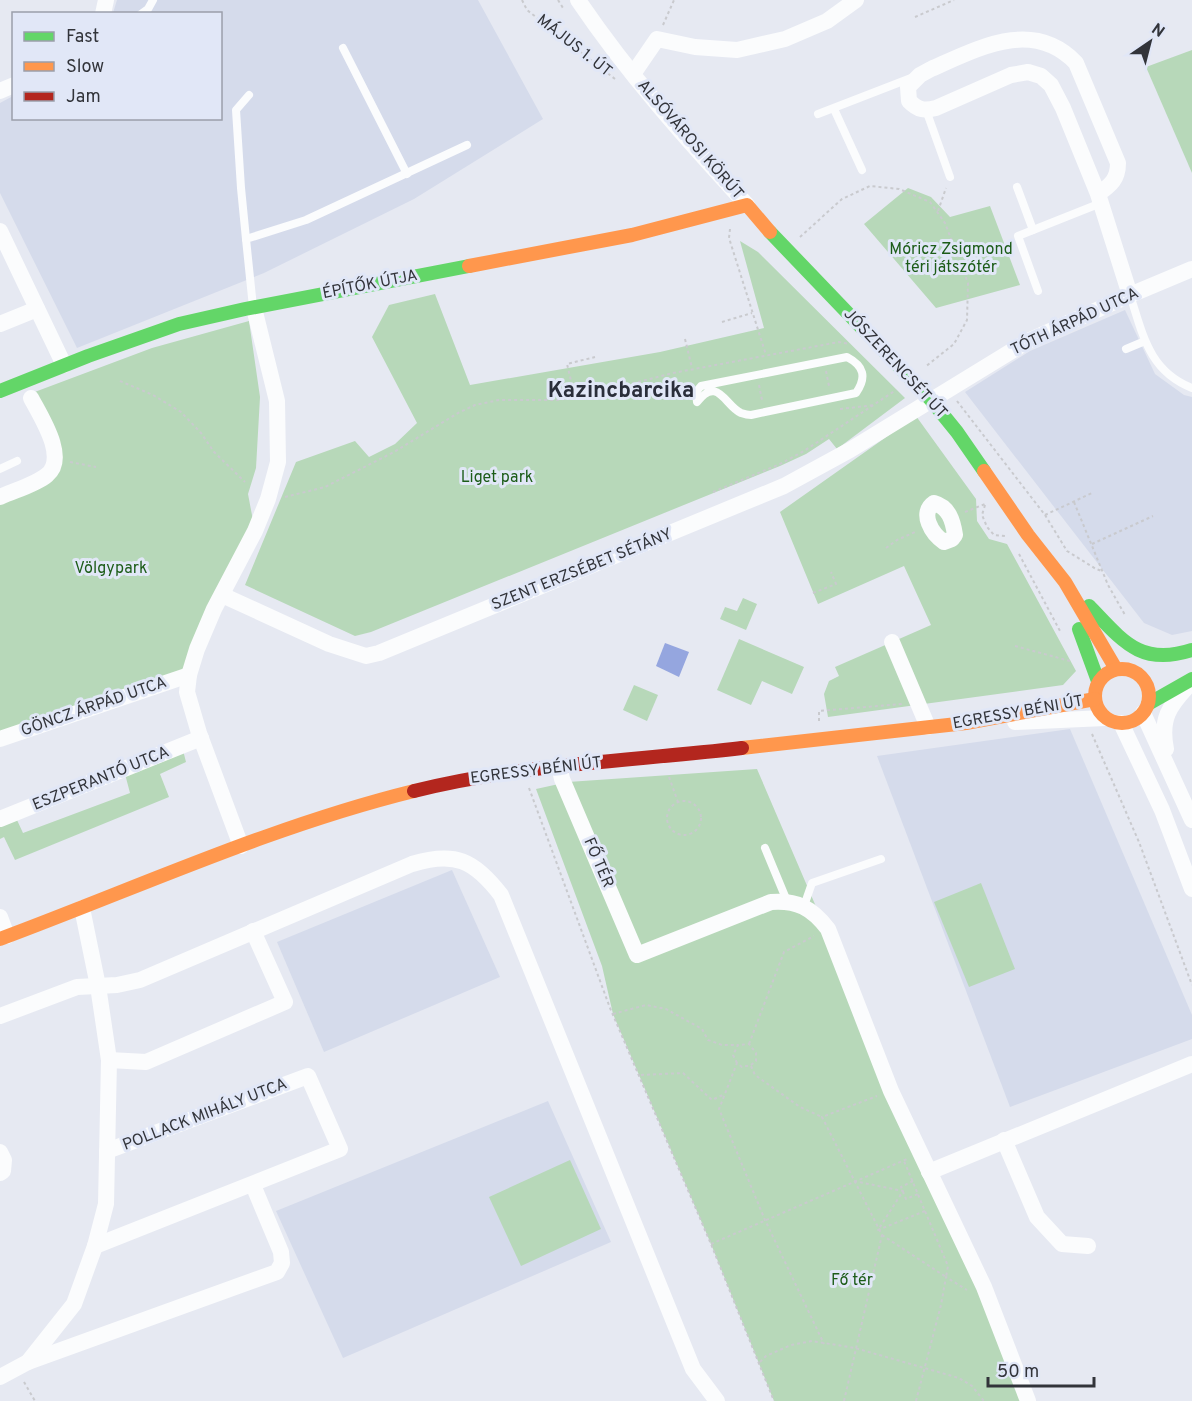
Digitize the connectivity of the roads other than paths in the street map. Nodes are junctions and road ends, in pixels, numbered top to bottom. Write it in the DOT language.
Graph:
graph roads {
  1 [pos="153,0"];
  2 [pos="578,0"];
  3 [pos="856,0"];
  4 [pos="143,12"];
  5 [pos="343,48"];
  6 [pos="633,74"];
  7 [pos="920,75"];
  8 [pos="249,95"];
  9 [pos="834,109"];
  10 [pos="926,110"];
  11 [pos="818,114"];
  12 [pos="467,145"];
  13 [pos="862,170"];
  14 [pos="407,174"];
  15 [pos="950,177"];
  16 [pos="1017,187"];
  17 [pos="1100,199"];
  18 [pos="747,205"];
  19 [pos="1033,230"];
  20 [pos="0,231"];
  21 [pos="246,239"];
  22 [pos="1192,269"];
  23 [pos="1038,291"];
  24 [pos="1130,295"];
  25 [pos="254,308"];
  26 [pos="37,309"];
  27 [pos="0,324"];
  28 [pos="1145,341"];
  29 [pos="1126,349"];
  30 [pos="64,365"];
  31 [pos="1192,388"];
  32 [pos="0,391"];
  33 [pos="32,398"];
  34 [pos="931,400"];
  35 [pos="697,402"];
  36 [pos="17,461"];
  37 [pos="0,469"];
  38 [pos="2,493"];
  39 [pos="930,526"];
  40 [pos="1028,535"];
  41 [pos="1065,582"];
  42 [pos="222,595"];
  43 [pos="892,642"];
  44 [pos="1192,650"];
  45 [pos="1192,655"];
  46 [pos="1116,669"];
  47 [pos="189,675"];
  48 [pos="1143,678"];
  49 [pos="1098,681"];
  50 [pos="1192,681"];
  51 [pos="1095,699"];
  52 [pos="1145,709"];
  53 [pos="1113,720"];
  54 [pos="966,723"];
  55 [pos="928,728"];
  56 [pos="201,738"];
  57 [pos="0,739"];
  58 [pos="559,766"];
  59 [pos="1172,774"];
  60 [pos="0,819"];
  61 [pos="1192,820"];
  62 [pos="241,846"];
  63 [pos="765,848"];
  64 [pos="881,859"];
  65 [pos="1192,889"];
  66 [pos="787,901"];
  67 [pos="804,906"];
  68 [pos="82,908"];
  69 [pos="0,917"];
  70 [pos="253,931"];
  71 [pos="4,937"];
  72 [pos="98,986"];
  73 [pos="0,1016"];
  74 [pos="109,1060"];
  75 [pos="1190,1069"];
  76 [pos="1004,1140"];
  77 [pos="107,1151"];
  78 [pos="0,1152"];
  79 [pos="929,1172"];
  80 [pos="0,1173"];
  81 [pos="253,1185"];
  82 [pos="95,1246"];
  83 [pos="1088,1246"];
  84 [pos="24,1368"];
  85 [pos="0,1377"];
  86 [pos="717,1401"];
  87 [pos="1028,1401"];
  1 -- 4 [label="lane"];
  2 -- 6 [label="street, ALSÓVÁROSI KÖRÚT"];
  3 -- 6 [label="street, ALSÓVÁROSI KÖRÚT"];
  5 -- 14 [label="lane"];
  6 -- 18 [label="street, ALSÓVÁROSI KÖRÚT"];
  7 -- 9 [label="lane"];
  7 -- 10 [label="street"];
  7 -- 17 [label="street"];
  8 -- 21 [label="lane"];
  9 -- 11 [label="lane"];
  9 -- 13 [label="lane"];
  10 -- 15 [label="lane"];
  10 -- 17 [label="street"];
  12 -- 14 [label="lane"];
  14 -- 21 [label="lane"];
  16 -- 19 [label="lane"];
  17 -- 19 [label="lane"];
  17 -- 24 [label="street"];
  18 -- 25 [label="street, ÉPÍTŐK ÚTJA"];
  18 -- 34 [label="street, JÓSZERENCSÉT ÚT"];
  19 -- 23 [label="lane"];
  20 -- 26 [label="street"];
  21 -- 25 [label="lane"];
  22 -- 24 [label="street, TÓTH ÁRPÁD UTCA"];
  24 -- 28 [label="lane"];
  24 -- 34 [label="street, TÓTH ÁRPÁD UTCA"];
  25 -- 30 [label="street, ÉPÍTŐK ÚTJA"];
  25 -- 42 [label="street"];
  26 -- 27 [label="street"];
  26 -- 30 [label="street"];
  28 -- 29 [label="lane"];
  28 -- 31 [label="lane"];
  30 -- 32 [label="street, ÉPÍTŐK ÚTJA"];
  33 -- 38 [label="street"];
  34 -- 40 [label="street, JÓSZERENCSÉT ÚT"];
  34 -- 42 [label="street, SZENT ERZSÉBET SÉTÁNY"];
  35 -- 35 [label="lane"];
  36 -- 37 [label="lane"];
  39 -- 39 [label="street"];
  40 -- 41 [label="street, JÓSZERENCSÉT ÚT"];
  40 -- 49 [label="street, JÓSZERENCSÉT ÚT"];
  41 -- 44 [label="street"];
  41 -- 46 [label="street, JÓSZERENCSÉT ÚT"];
  42 -- 47 [label="street"];
  43 -- 55 [label="street"];
  45 -- 48 [label="street"];
  46 -- 48 [label="street"];
  46 -- 49 [label="street"];
  47 -- 56 [label="street"];
  47 -- 57 [label="street, GÖNCZ ÁRPÁD UTCA"];
  48 -- 52 [label="street"];
  49 -- 51 [label="street"];
  50 -- 52 [label="street"];
  50 -- 59 [label="street"];
  51 -- 53 [label="street"];
  51 -- 54 [label="street, EGRESSY BÉNI ÚT"];
  52 -- 53 [label="street"];
  52 -- 59 [label="street"];
  53 -- 54 [label="street"];
  53 -- 65 [label="street"];
  54 -- 55 [label="street, EGRESSY BÉNI ÚT"];
  55 -- 58 [label="street, EGRESSY BÉNI ÚT"];
  56 -- 60 [label="street, ESZPERANTÓ UTCA"];
  56 -- 62 [label="street"];
  58 -- 62 [label="street, EGRESSY BÉNI ÚT"];
  58 -- 66 [label="street, FŐ TÉR"];
  59 -- 61 [label="street"];
  62 -- 68 [label="street, EGRESSY BÉNI ÚT"];
  63 -- 66 [label="lane"];
  64 -- 67 [label="lane"];
  66 -- 67 [label="street, FŐ TÉR"];
  67 -- 79 [label="street, FŐ TÉR"];
  68 -- 71 [label="street, EGRESSY BÉNI ÚT"];
  68 -- 72 [label="street, POLLACK MIHÁLY UTCA"];
  69 -- 71 [label="street"];
  70 -- 72 [label="street"];
  70 -- 74 [label="street"];
  70 -- 86 [label="street"];
  72 -- 73 [label="street"];
  72 -- 74 [label="street, POLLACK MIHÁLY UTCA"];
  74 -- 77 [label="street, POLLACK MIHÁLY UTCA"];
  75 -- 76 [label="street"];
  76 -- 79 [label="street"];
  76 -- 83 [label="street"];
  77 -- 81 [label="street, POLLACK MIHÁLY UTCA"];
  77 -- 82 [label="street, POLLACK MIHÁLY UTCA"];
  78 -- 80 [label="street"];
  79 -- 87 [label="street, FŐ TÉR"];
  81 -- 82 [label="street, POLLACK MIHÁLY UTCA"];
  81 -- 84 [label="street, POLLACK MIHÁLY UTCA"];
  82 -- 84 [label="street, POLLACK MIHÁLY UTCA"];
  84 -- 85 [label="street, POLLACK MIHÁLY UTCA"];
}
